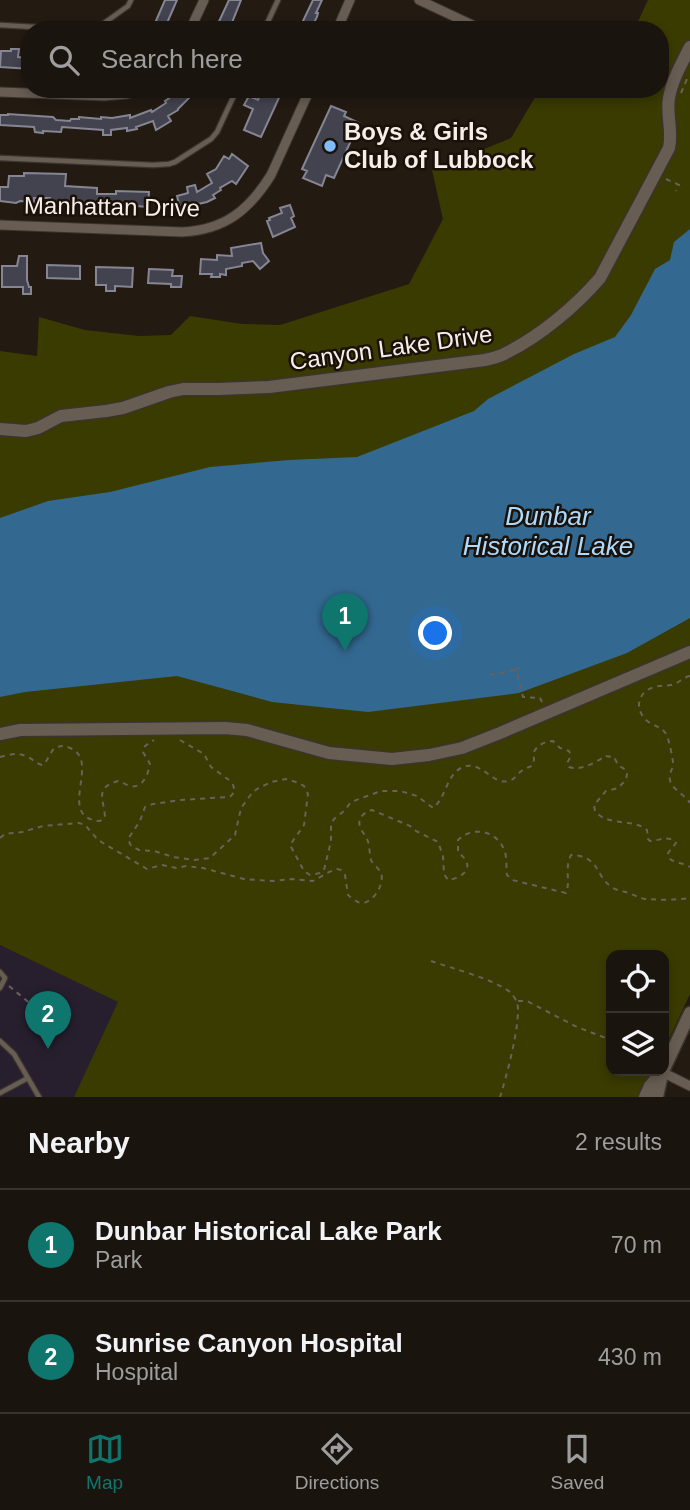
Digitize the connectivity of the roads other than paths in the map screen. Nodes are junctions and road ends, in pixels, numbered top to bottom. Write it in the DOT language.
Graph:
graph roads {
  1 [pos="131,0"];
  2 [pos="204,0"];
  3 [pos="278,0"];
  4 [pos="350,0"];
  5 [pos="419,0"];
  6 [pos="107,21"];
  7 [pos="194,21"];
  8 [pos="268,21"];
  9 [pos="341,21"];
  10 [pos="464,21"];
  11 [pos="0,25"];
  12 [pos="21,26"];
  13 [pos="690,47"];
  14 [pos="0,92"];
  15 [pos="21,93"];
  16 [pos="233,98"];
  17 [pos="306,98"];
  18 [pos="0,158"];
  19 [pos="0,225"];
  20 [pos="0,429"];
  21 [pos="690,652"];
  22 [pos="0,734"];
  23 [pos="0,972"];
  24 [pos="0,988"];
  25 [pos="690,1013"];
  26 [pos="0,1041"];
  27 [pos="669,1058"];
  28 [pos="669,1074"];
  29 [pos="659,1076"];
  30 [pos="662,1076"];
  31 [pos="28,1078"];
  32 [pos="690,1086"];
  33 [pos="0,1093"];
  34 [pos="39,1097"];
  35 [pos="645,1097"];
  36 [pos="657,1097"];
  1 -- 6 [label="lane"];
  2 -- 7 [label="street"];
  3 -- 8 [label="lane"];
  4 -- 9 [label="street"];
  5 -- 10 [label="street"];
  11 -- 12 [label="lane"];
  13 -- 20 [label="street, Canyon Lake Drive"];
  14 -- 15 [label="street"];
  16 -- 18 [label="lane"];
  17 -- 19 [label="street, Manhattan Drive"];
  21 -- 22 [label="street"];
  23 -- 24 [label="lane"];
  25 -- 27 [label="street"];
  26 -- 31 [label="lane"];
  28 -- 32 [label="street"];
  29 -- 35 [label="street"];
  30 -- 36 [label="street"];
  31 -- 33 [label="lane"];
  31 -- 34 [label="lane"];
}
